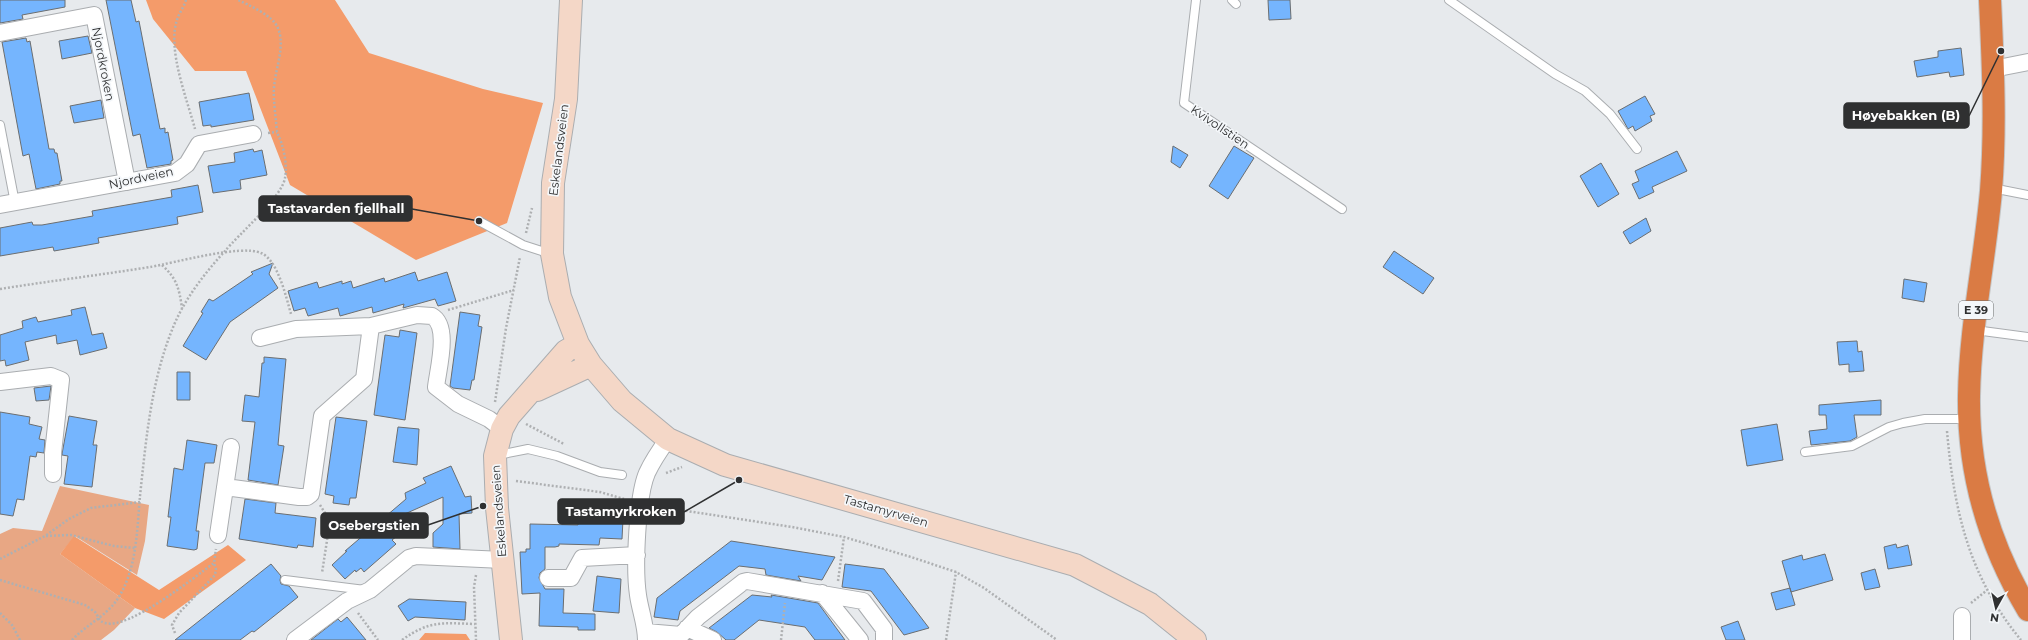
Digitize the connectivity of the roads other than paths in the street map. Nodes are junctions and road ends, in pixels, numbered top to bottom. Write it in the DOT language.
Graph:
graph roads {
  1 [pos="571,0"];
  2 [pos="1196,0"];
  3 [pos="1450,0"];
  4 [pos="1990,0"];
  5 [pos="0,33"];
  6 [pos="2028,62"];
  7 [pos="1993,69"];
  8 [pos="0,125"];
  9 [pos="254,134"];
  10 [pos="1637,149"];
  11 [pos="127,182"];
  12 [pos="1991,188"];
  13 [pos="2028,195"];
  14 [pos="8,204"];
  15 [pos="1342,209"];
  16 [pos="479,221"];
  17 [pos="552,254"];
  18 [pos="371,326"];
  19 [pos="1974,330"];
  20 [pos="2028,337"];
  21 [pos="260,338"];
  22 [pos="578,344"];
  23 [pos="591,365"];
  24 [pos="0,382"];
  25 [pos="530,393"];
  26 [pos="1969,419"];
  27 [pos="502,429"];
  28 [pos="668,439"];
  29 [pos="231,447"];
  30 [pos="1805,452"];
  31 [pos="495,456"];
  32 [pos="53,474"];
  33 [pos="622,475"];
  34 [pos="225,487"];
  35 [pos="218,535"];
  36 [pos="637,555"];
  37 [pos="503,560"];
  38 [pos="548,578"];
  39 [pos="285,580"];
  40 [pos="370,590"];
  41 [pos="828,594"];
  42 [pos="2028,610"];
  43 [pos="1962,616"];
  44 [pos="687,628"];
  45 [pos="646,636"];
  46 [pos="295,640"];
  47 [pos="511,640"];
  48 [pos="713,640"];
  49 [pos="860,640"];
  50 [pos="884,640"];
  51 [pos="1194,640"];
  52 [pos="1962,640"];
  1 -- 17 [label="main road, Eskelandsveien"];
  2 -- 15 [label="lane, Kvivollstien"];
  3 -- 10 [label="lane"];
  4 -- 7 [label="highway, E 39"];
  5 -- 11 [label="street, Njordkroken"];
  6 -- 7 [label="street"];
  7 -- 12 [label="highway, E 39"];
  8 -- 14 [label="lane, Njordveien"];
  9 -- 11 [label="street, Njordveien"];
  11 -- 14 [label="street, Njordveien"];
  12 -- 13 [label="lane"];
  12 -- 19 [label="highway, E 39"];
  16 -- 17 [label="lane"];
  17 -- 22 [label="main road, Eskelandsveien"];
  18 -- 21 [label="street"];
  18 -- 27 [label="street"];
  18 -- 34 [label="street"];
  19 -- 20 [label="lane"];
  19 -- 26 [label="highway, E 39"];
  22 -- 23 [label="main road, Eskelandsveien"];
  22 -- 25 [label="main road, Eskelandsveien"];
  23 -- 25 [label="main road, Eskelandsveien"];
  23 -- 28 [label="main road, Tastamyrveien"];
  24 -- 32 [label="street"];
  25 -- 27 [label="main road, Eskelandsveien"];
  26 -- 30 [label="lane"];
  26 -- 42 [label="highway, E 39"];
  27 -- 31 [label="main road, Eskelandsveien"];
  28 -- 36 [label="street"];
  28 -- 51 [label="main road, Tastamyrveien"];
  29 -- 34 [label="street"];
  31 -- 33 [label="lane"];
  31 -- 37 [label="main road, Eskelandsveien"];
  34 -- 35 [label="street"];
  36 -- 38 [label="street"];
  36 -- 45 [label="street"];
  37 -- 40 [label="street"];
  37 -- 47 [label="main road, Eskelandsveien"];
  39 -- 40 [label="lane"];
  40 -- 46 [label="street"];
  41 -- 44 [label="street"];
  41 -- 49 [label="street"];
  41 -- 50 [label="street"];
  43 -- 52 [label="street"];
  44 -- 45 [label="street"];
  44 -- 48 [label="street"];
}
